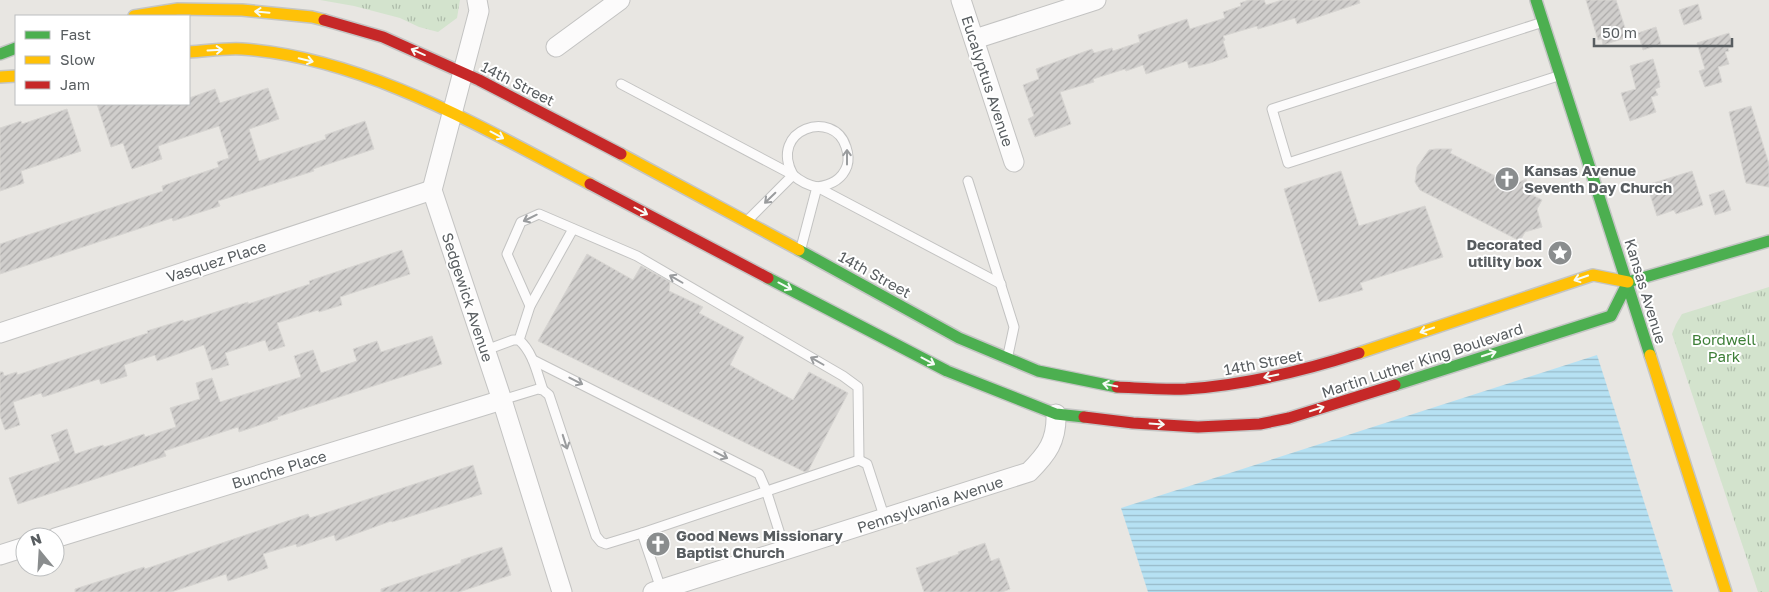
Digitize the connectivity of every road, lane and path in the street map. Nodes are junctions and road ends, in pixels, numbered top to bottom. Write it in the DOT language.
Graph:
graph roads {
  1 [pos="477,0"];
  2 [pos="620,0"];
  3 [pos="961,0"];
  4 [pos="1096,0"];
  5 [pos="1536,0"];
  6 [pos="140,15"];
  7 [pos="1543,22"];
  8 [pos="974,40"];
  9 [pos="15,48"];
  10 [pos="556,48"];
  11 [pos="190,52"];
  12 [pos="0,54"];
  13 [pos="462,72"];
  14 [pos="1560,75"];
  15 [pos="15,76"];
  16 [pos="0,78"];
  17 [pos="621,84"];
  18 [pos="453,113"];
  19 [pos="1014,162"];
  20 [pos="794,176"];
  21 [pos="968,181"];
  22 [pos="816,187"];
  23 [pos="432,190"];
  24 [pos="746,221"];
  25 [pos="573,228"];
  26 [pos="1769,241"];
  27 [pos="801,251"];
  28 [pos="1628,282"];
  29 [pos="1001,284"];
  30 [pos="530,306"];
  31 [pos="0,333"];
  32 [pos="519,340"];
  33 [pos="486,350"];
  34 [pos="1008,358"];
  35 [pos="533,360"];
  36 [pos="546,393"];
  37 [pos="502,400"];
  38 [pos="1056,414"];
  39 [pos="859,460"];
  40 [pos="766,490"];
  41 [pos="885,519"];
  42 [pos="642,533"];
  43 [pos="65,535"];
  44 [pos="15,550"];
  45 [pos="785,550"];
  46 [pos="0,555"];
  47 [pos="657,591"];
  48 [pos="562,592"];
  49 [pos="1726,592"];
  1 -- 13 [label="street"];
  2 -- 10 [label="street"];
  3 -- 8 [label="street, Eucalyptus Avenue"];
  4 -- 8 [label="street"];
  5 -- 7 [label="main road, Kansas Avenue"];
  13 -- 6 [label="main road, 14th Street, one-way"];
  7 -- 14 [label="main road, Kansas Avenue"];
  7 -- 14 [label="lane"];
  8 -- 19 [label="street, Eucalyptus Avenue"];
  9 -- 12 [label="main road"];
  11 -- 18 [label="main road, one-way"];
  13 -- 18 [label="street"];
  13 -- 24 [label="main road, 14th Street"];
  14 -- 28 [label="main road, Kansas Avenue"];
  15 -- 16 [label="main road"];
  17 -- 20 [label="lane"];
  18 -- 23 [label="street"];
  18 -- 38 [label="main road, one-way"];
  20 -- 22 [label="lane"];
  22 -- 20 [label="lane, one-way"];
  20 -- 24 [label="lane, one-way"];
  21 -- 29 [label="lane"];
  22 -- 27 [label="lane"];
  22 -- 29 [label="lane"];
  23 -- 31 [label="street, Vasquez Place"];
  23 -- 33 [label="street, Sedgewick Avenue"];
  24 -- 27 [label="main road, 14th Street"];
  25 -- 30 [label="lane"];
  25 -- 30 [label="lane, one-way"];
  39 -- 25 [label="lane, one-way"];
  26 -- 28 [label="main road"];
  27 -- 34 [label="main road, 14th Street"];
  28 -- 34 [label="main road, 14th Street, one-way"];
  38 -- 28 [label="main road, Martin Luther King Boulevard, one-way"];
  28 -- 49 [label="main road, Kansas Avenue"];
  29 -- 34 [label="lane"];
  30 -- 32 [label="lane"];
  32 -- 33 [label="lane"];
  32 -- 35 [label="lane"];
  33 -- 37 [label="street, Sedgewick Avenue"];
  35 -- 36 [label="lane"];
  35 -- 40 [label="lane, one-way"];
  36 -- 37 [label="lane"];
  36 -- 42 [label="lane, one-way"];
  37 -- 43 [label="street, Bunche Place"];
  37 -- 48 [label="street, Sedgewick Avenue"];
  38 -- 41 [label="street, Pennsylvania Avenue"];
  39 -- 40 [label="lane"];
  39 -- 41 [label="lane"];
  40 -- 42 [label="lane"];
  40 -- 45 [label="lane"];
  41 -- 45 [label="street, Pennsylvania Avenue"];
  42 -- 47 [label="lane"];
  44 -- 46 [label="street"];
  45 -- 47 [label="street, Pennsylvania Avenue"];
}
